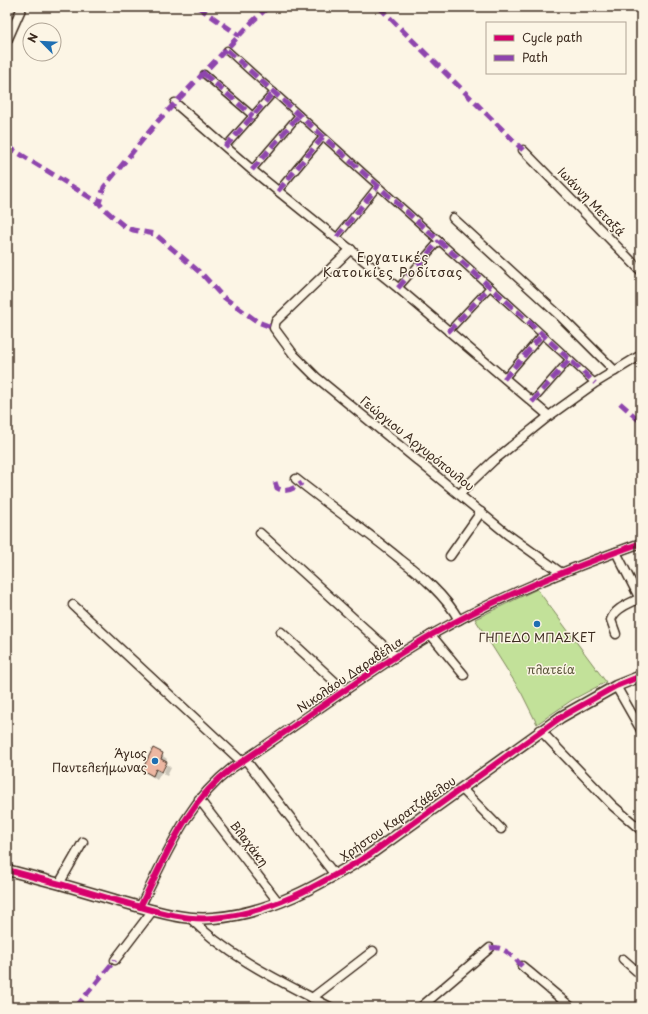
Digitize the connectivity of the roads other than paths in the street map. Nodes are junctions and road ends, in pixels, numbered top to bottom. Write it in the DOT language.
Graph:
graph roads {
  1 [pos="22,7"];
  2 [pos="7,40"];
  3 [pos="226,50"];
  4 [pos="204,74"];
  5 [pos="274,92"];
  6 [pos="175,103"];
  7 [pos="299,115"];
  8 [pos="253,116"];
  9 [pos="323,137"];
  10 [pos="225,147"];
  11 [pos="523,150"];
  12 [pos="252,170"];
  13 [pos="378,186"];
  14 [pos="278,191"];
  15 [pos="452,218"];
  16 [pos="337,237"];
  17 [pos="439,241"];
  18 [pos="351,249"];
  19 [pos="641,271"];
  20 [pos="490,287"];
  21 [pos="398,288"];
  22 [pos="448,332"];
  23 [pos="542,335"];
  24 [pos="641,355"];
  25 [pos="569,360"];
  26 [pos="615,371"];
  27 [pos="504,378"];
  28 [pos="595,383"];
  29 [pos="532,402"];
  30 [pos="549,416"];
  31 [pos="296,479"];
  32 [pos="460,494"];
  33 [pos="481,512"];
  34 [pos="260,533"];
  35 [pos="641,543"];
  36 [pos="616,552"];
  37 [pos="450,556"];
  38 [pos="560,572"];
  39 [pos="640,600"];
  40 [pos="73,605"];
  41 [pos="459,620"];
  42 [pos="281,632"];
  43 [pos="616,634"];
  44 [pos="431,635"];
  45 [pos="396,657"];
  46 [pos="464,675"];
  47 [pos="641,676"];
  48 [pos="616,686"];
  49 [pos="345,691"];
  50 [pos="540,730"];
  51 [pos="641,730"];
  52 [pos="243,760"];
  53 [pos="461,788"];
  54 [pos="199,799"];
  55 [pos="501,830"];
  56 [pos="641,830"];
  57 [pos="83,842"];
  58 [pos="7,870"];
  59 [pos="335,875"];
  60 [pos="59,884"];
  61 [pos="279,903"];
  62 [pos="140,907"];
  63 [pos="153,910"];
  64 [pos="189,917"];
  65 [pos="490,948"];
  66 [pos="373,951"];
  67 [pos="623,959"];
  68 [pos="115,960"];
  69 [pos="522,966"];
  70 [pos="641,975"];
  71 [pos="312,998"];
  72 [pos="330,1007"];
  73 [pos="421,1007"];
  74 [pos="571,1007"];
  1 -- 2 [label="street"];
  3 -- 5 [label="street"];
  4 -- 8 [label="street"];
  5 -- 7 [label="street"];
  5 -- 8 [label="street"];
  6 -- 10 [label="street"];
  7 -- 9 [label="street"];
  7 -- 12 [label="street"];
  8 -- 10 [label="street"];
  9 -- 13 [label="street"];
  9 -- 14 [label="street"];
  10 -- 12 [label="street"];
  11 -- 19 [label="street, Ιωάννη Μεταξά"];
  12 -- 14 [label="street"];
  13 -- 16 [label="street"];
  13 -- 17 [label="street"];
  14 -- 16 [label="street"];
  15 -- 26 [label="street"];
  16 -- 18 [label="street"];
  17 -- 20 [label="street"];
  17 -- 21 [label="street"];
  18 -- 21 [label="street"];
  18 -- 32 [label="street, Γεώργιου Αργυρόπουλου"];
  20 -- 22 [label="street"];
  20 -- 23 [label="street"];
  21 -- 22 [label="street"];
  22 -- 27 [label="street"];
  23 -- 25 [label="street"];
  23 -- 27 [label="street"];
  24 -- 26 [label="street"];
  25 -- 28 [label="street"];
  25 -- 29 [label="street"];
  26 -- 28 [label="street"];
  27 -- 29 [label="street"];
  28 -- 30 [label="street"];
  29 -- 30 [label="street"];
  30 -- 32 [label="street"];
  31 -- 41 [label="street"];
  32 -- 33 [label="street, Γεώργιου Αργυρόπουλου"];
  33 -- 37 [label="street"];
  33 -- 38 [label="street, Γεώργιου Αργυρόπουλου"];
  34 -- 45 [label="street"];
  35 -- 36 [label="street, Νικολάου Δαραβέλια"];
  36 -- 38 [label="street, Νικολάου Δαραβέλια"];
  36 -- 39 [label="street"];
  38 -- 41 [label="street, Νικολάου Δαραβέλια"];
  39 -- 43 [label="street"];
  40 -- 52 [label="street"];
  41 -- 44 [label="street, Νικολάου Δαραβέλια"];
  42 -- 49 [label="street"];
  44 -- 45 [label="street, Νικολάου Δαραβέλια"];
  44 -- 46 [label="street"];
  45 -- 49 [label="street, Νικολάου Δαραβέλια"];
  47 -- 48 [label="street, Χρήστου Καρατζάβελου"];
  48 -- 50 [label="street, Χρήστου Καρατζάβελου"];
  48 -- 51 [label="street"];
  49 -- 52 [label="street, Νικολάου Δαραβέλια"];
  50 -- 53 [label="street, Χρήστου Καρατζάβελου"];
  50 -- 56 [label="street"];
  52 -- 54 [label="street, Νικολάου Δαραβέλια"];
  52 -- 59 [label="street"];
  53 -- 55 [label="street"];
  53 -- 59 [label="street, Χρήστου Καρατζάβελου"];
  54 -- 61 [label="street, Βλαχάκη"];
  54 -- 62 [label="street, Νικολάου Δαραβέλια"];
  57 -- 60 [label="street"];
  58 -- 60 [label="street, Χρήστου Καρατζάβελου"];
  59 -- 61 [label="street, Χρήστου Καρατζάβελου"];
  60 -- 62 [label="street, Χρήστου Καρατζάβελου"];
  61 -- 64 [label="street, Χρήστου Καρατζάβελου"];
  62 -- 63 [label="street, Χρήστου Καρατζάβελου"];
  63 -- 64 [label="street, Χρήστου Καρατζάβελου"];
  63 -- 68 [label="street"];
  64 -- 71 [label="street"];
  65 -- 73 [label="street"];
  66 -- 71 [label="street"];
  67 -- 70 [label="street"];
  69 -- 74 [label="street"];
  71 -- 72 [label="street"];
}
